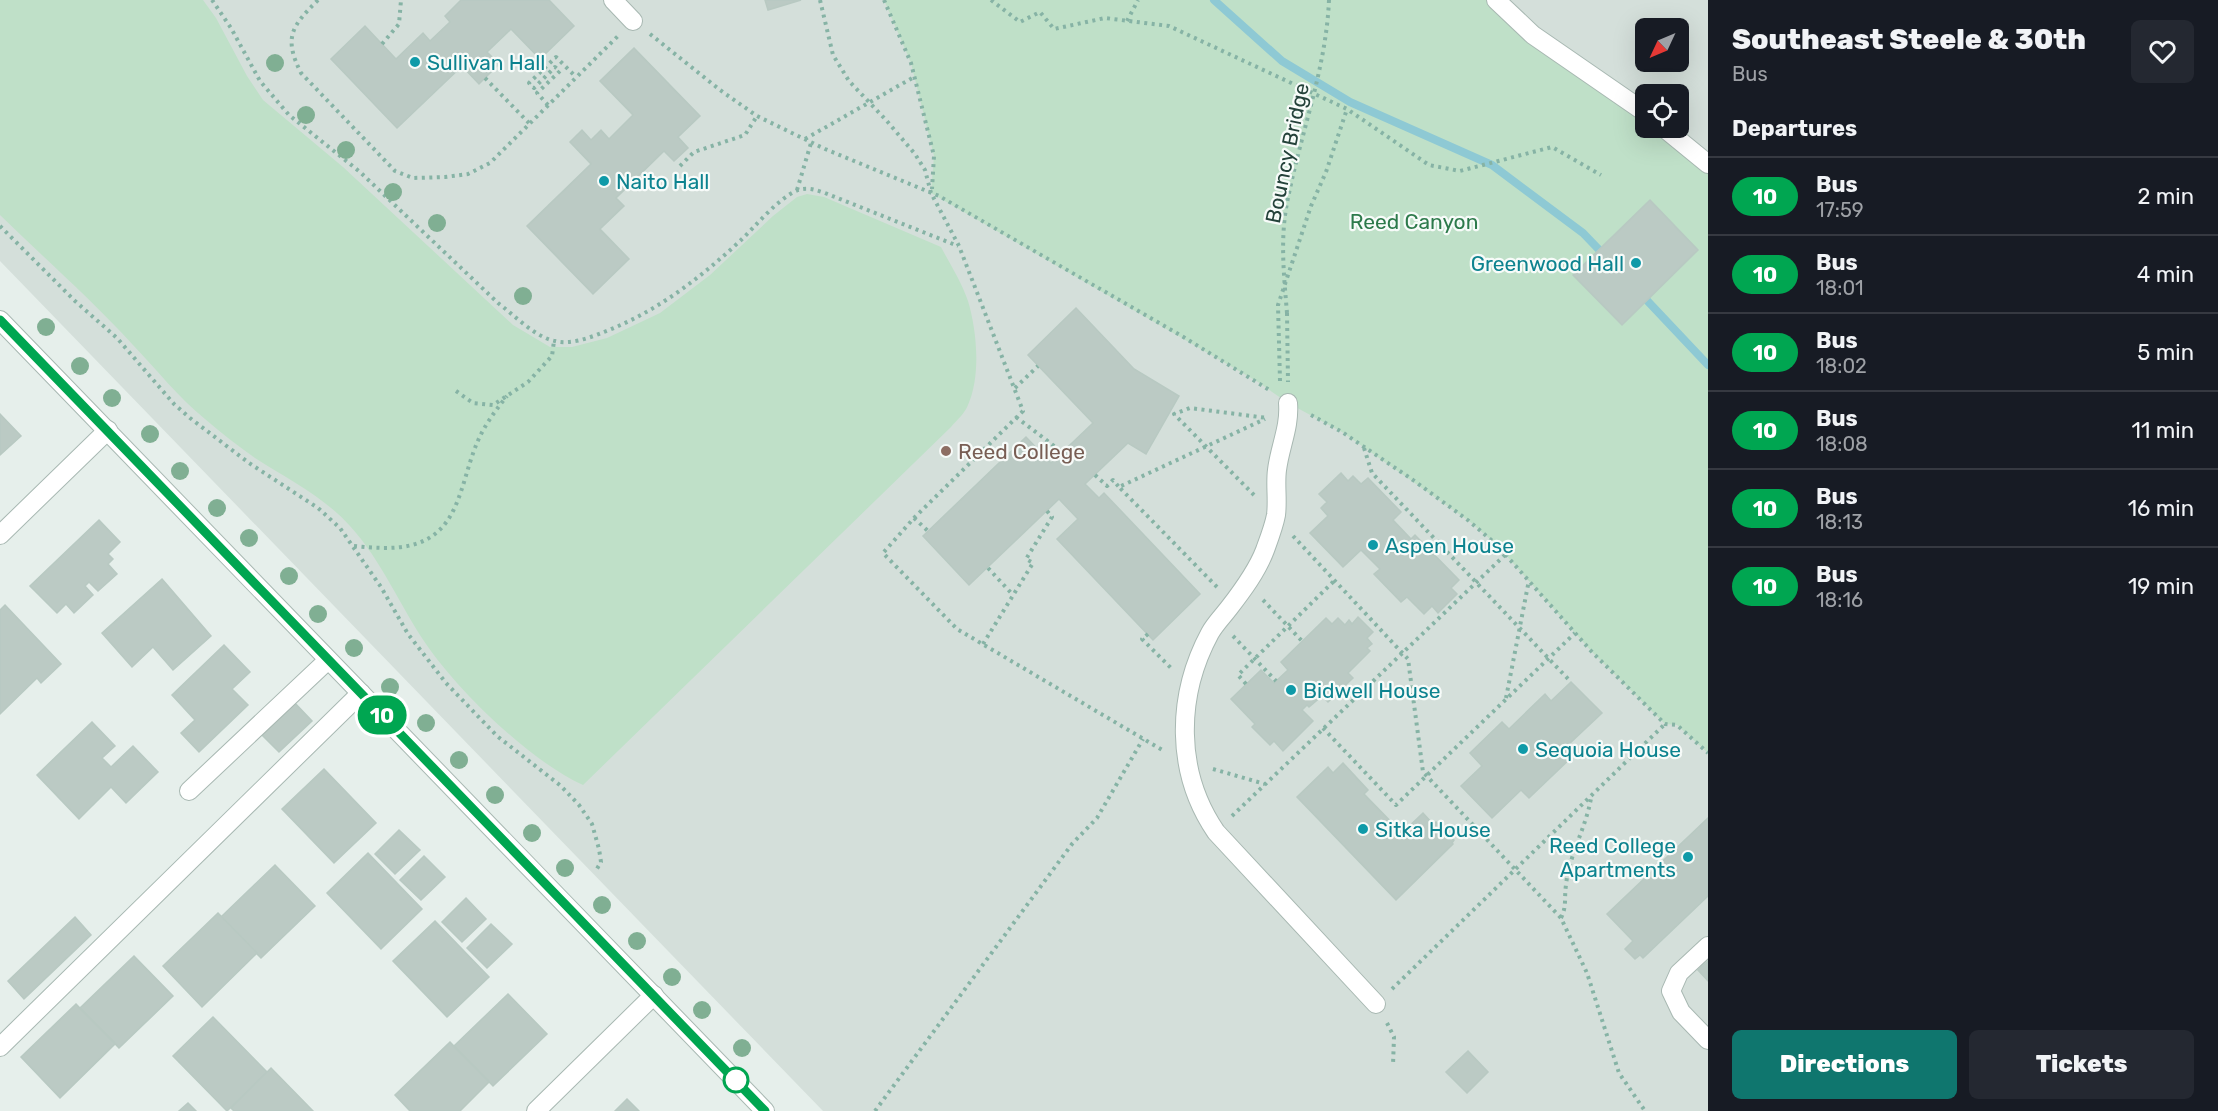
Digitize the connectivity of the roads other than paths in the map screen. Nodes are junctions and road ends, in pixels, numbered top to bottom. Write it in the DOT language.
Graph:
graph roads {
  1 [pos="613,0"];
  2 [pos="1496,0"];
  3 [pos="633,21"];
  4 [pos="1635,105"];
  5 [pos="1676,138"];
  6 [pos="1708,164"];
  7 [pos="0,320"];
  8 [pos="1288,397"];
  9 [pos="108,430"];
  10 [pos="0,535"];
  11 [pos="328,660"];
  12 [pos="361,693"];
  13 [pos="189,791"];
  14 [pos="1708,946"];
  15 [pos="654,995"];
  16 [pos="1376,1004"];
  17 [pos="1708,1040"];
  18 [pos="0,1047"];
  19 [pos="536,1111"];
  20 [pos="765,1111"];
  1 -- 3 [label="street"];
  2 -- 4 [label="street"];
  5 -- 6 [label="street"];
  7 -- 9 [label="street"];
  8 -- 16 [label="street"];
  9 -- 10 [label="street"];
  9 -- 11 [label="street"];
  11 -- 12 [label="street"];
  11 -- 13 [label="street"];
  12 -- 15 [label="street"];
  12 -- 18 [label="street"];
  14 -- 17 [label="street"];
  15 -- 19 [label="street"];
  15 -- 20 [label="street"];
}
